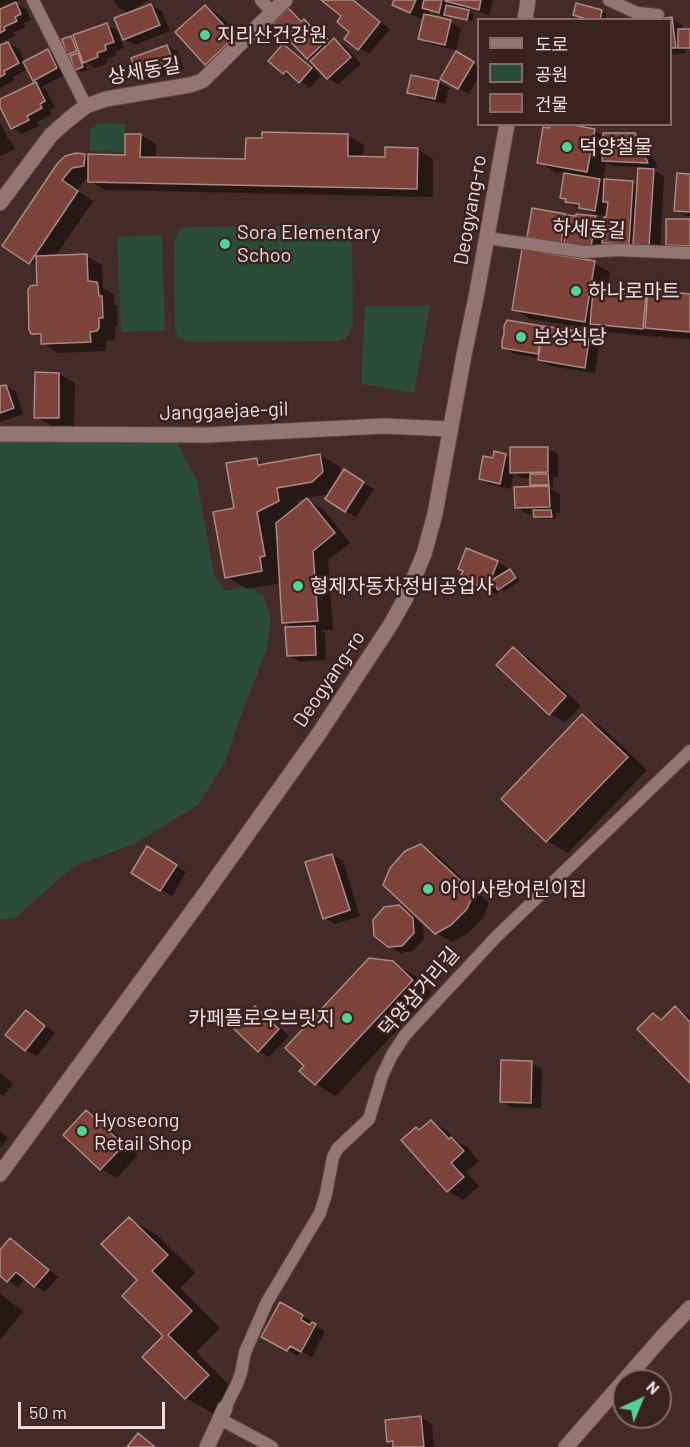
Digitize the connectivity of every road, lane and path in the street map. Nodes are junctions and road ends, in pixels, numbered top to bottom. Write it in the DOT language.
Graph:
graph roads {
  1 [pos="33,0"];
  2 [pos="261,0"];
  3 [pos="285,0"];
  4 [pos="528,0"];
  5 [pos="609,0"];
  6 [pos="272,12"];
  7 [pos="658,15"];
  8 [pos="525,18"];
  9 [pos="87,106"];
  10 [pos="507,126"];
  11 [pos="0,203"];
  12 [pos="487,238"];
  13 [pos="690,253"];
  14 [pos="450,429"];
  15 [pos="0,434"];
  16 [pos="690,751"];
  17 [pos="0,1174"];
  18 [pos="690,1308"];
  19 [pos="222,1414"];
  20 [pos="207,1447"];
  21 [pos="272,1447"];
  22 [pos="566,1447"];
  1 -- 9 [label="lane, 상세동길"];
  2 -- 6 [label="lane"];
  3 -- 6 [label="main road, 상세동길"];
  4 -- 8 [label="main road"];
  5 -- 7 [label="lane"];
  6 -- 9 [label="main road, 상세동길"];
  9 -- 11 [label="main road, 상세동길"];
  10 -- 12 [label="main road, Deogyang-ro"];
  12 -- 13 [label="lane, 하세동길"];
  12 -- 14 [label="main road, Deogyang-ro"];
  14 -- 15 [label="main road, Janggaejae-gil"];
  14 -- 17 [label="main road, Deogyang-ro"];
  16 -- 19 [label="lane, 덕양삼거리길"];
  18 -- 22 [label="main road"];
  19 -- 20 [label="main road, 덕양삼거리길"];
  19 -- 21 [label="lane"];
}
